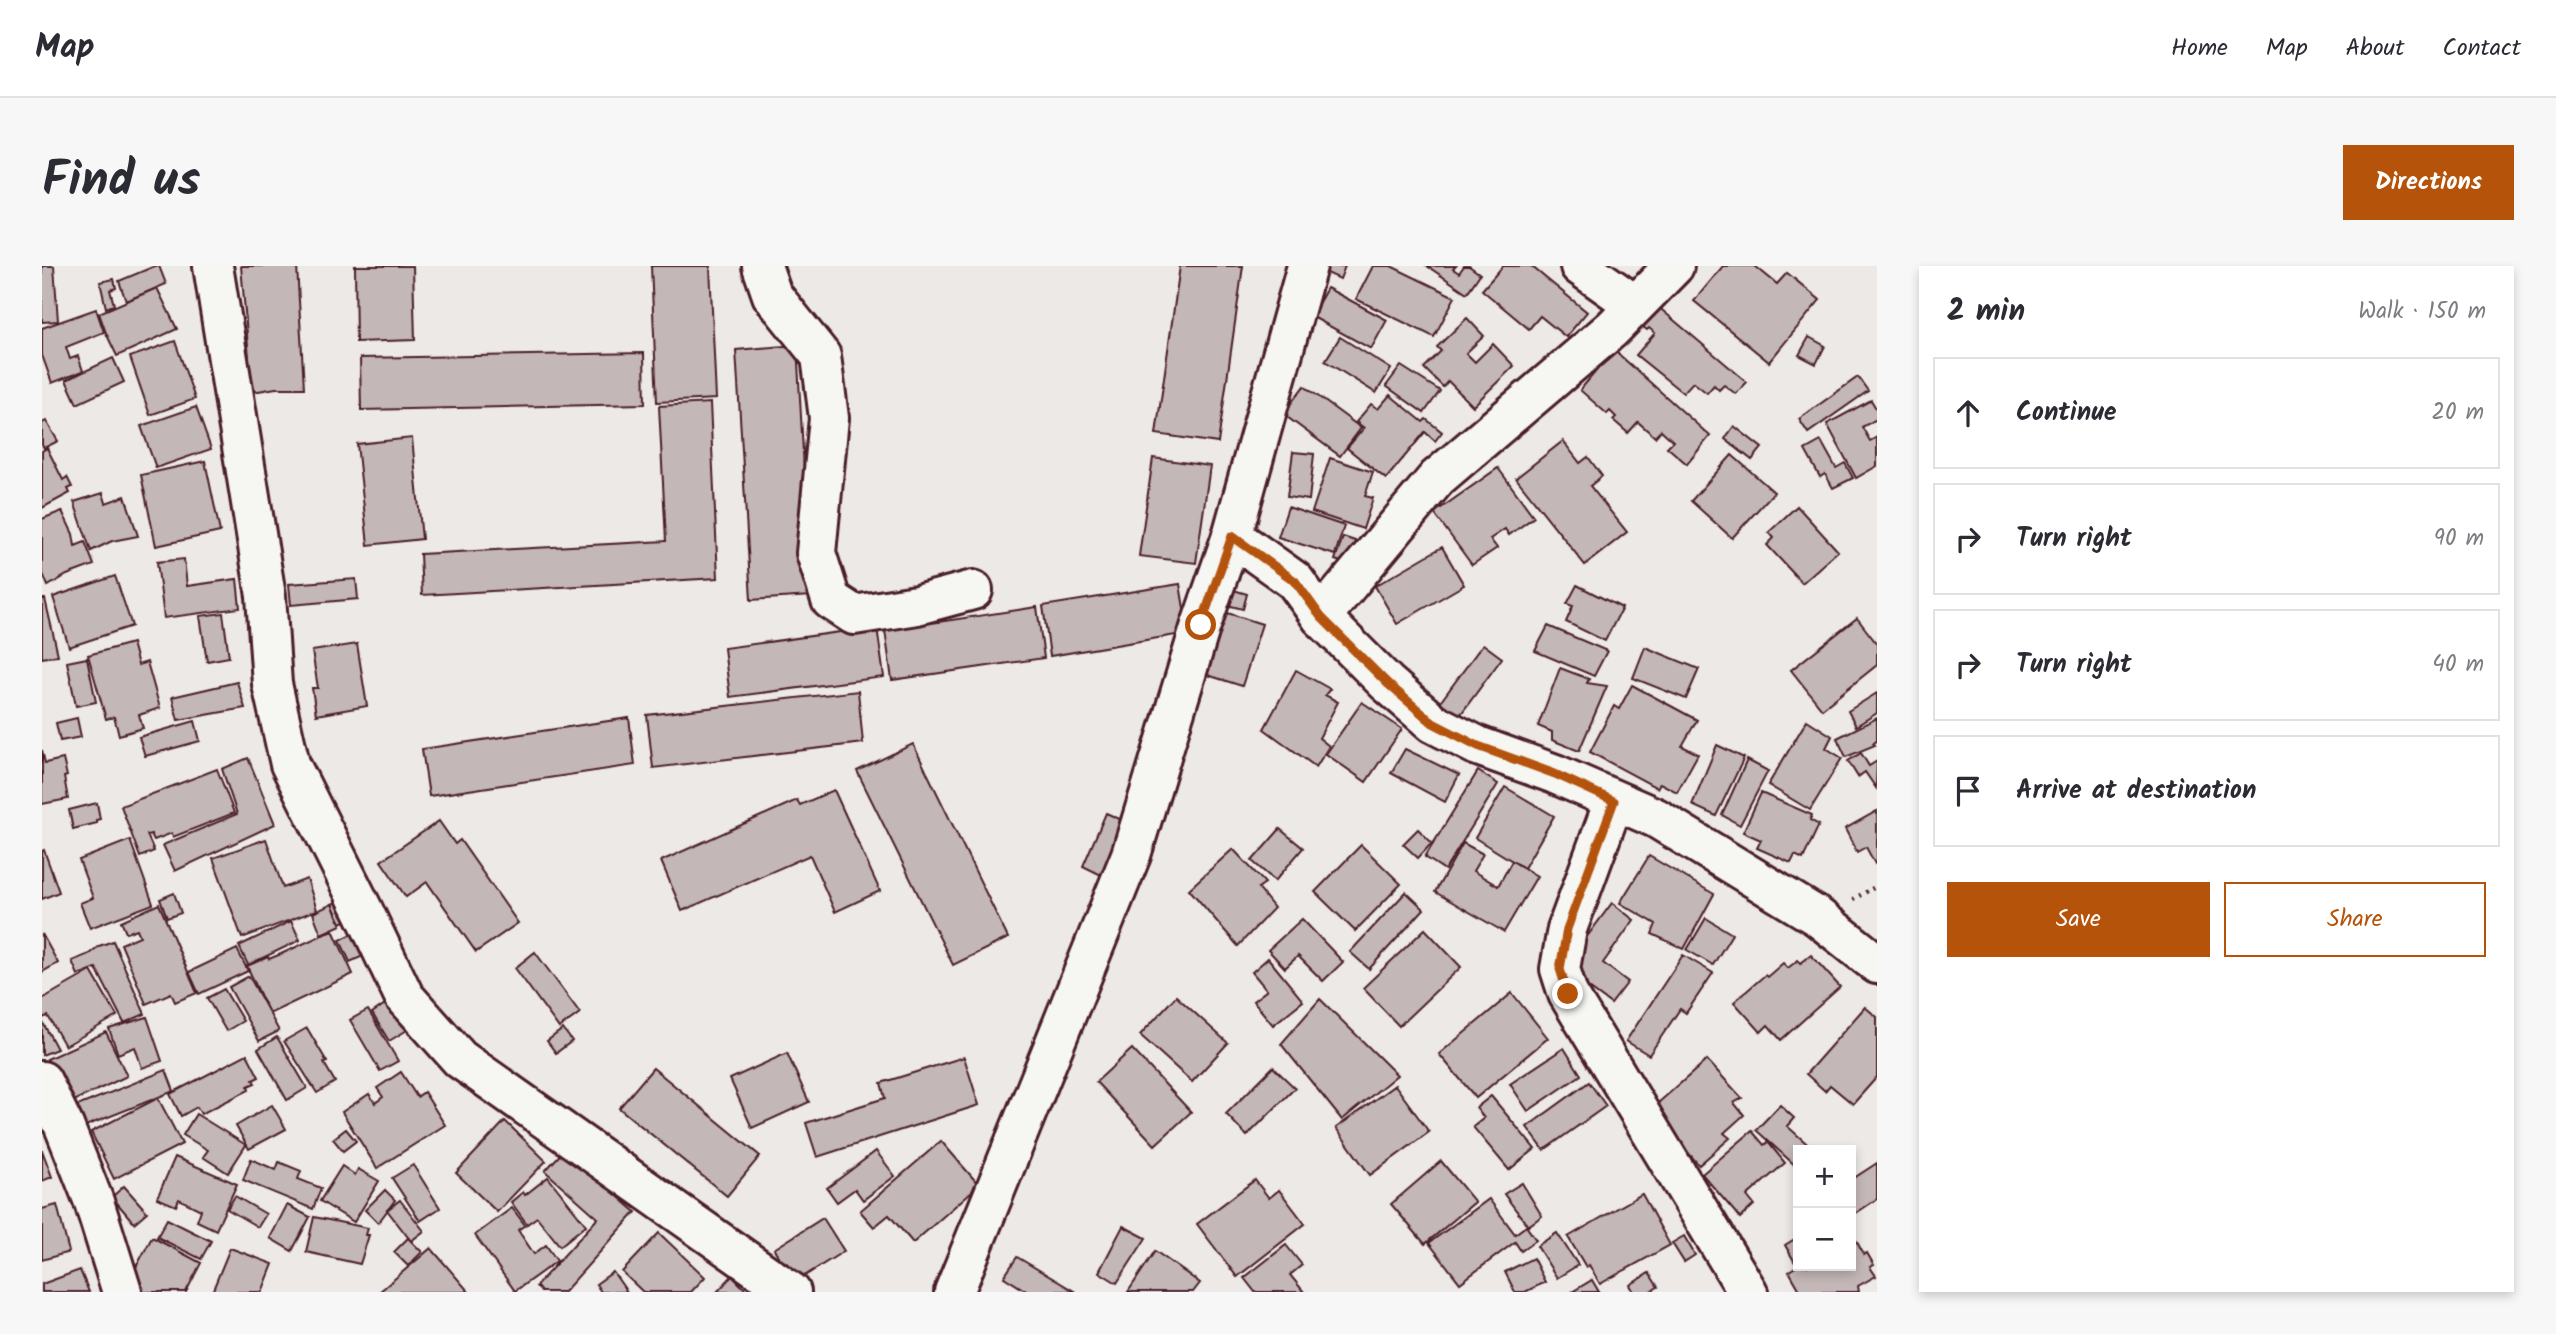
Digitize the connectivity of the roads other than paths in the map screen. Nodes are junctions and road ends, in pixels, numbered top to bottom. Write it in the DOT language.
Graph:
graph roads {
  1 [pos="213,266"];
  2 [pos="762,266"];
  3 [pos="1307,266"];
  4 [pos="1580,266"];
  5 [pos="1674,266"];
  6 [pos="1635,305"];
  7 [pos="1232,536"];
  8 [pos="973,590"];
  9 [pos="1321,617"];
  10 [pos="1614,801"];
  11 [pos="1877,964"];
  12 [pos="42,1081"];
  13 [pos="122,1292"];
  14 [pos="791,1292"];
  15 [pos="954,1292"];
  16 [pos="1748,1292"];
  1 -- 14 [label="street"];
  2 -- 8 [label="street"];
  3 -- 7 [label="street"];
  4 -- 6 [label="street"];
  5 -- 6 [label="street"];
  6 -- 9 [label="street"];
  7 -- 9 [label="street"];
  7 -- 15 [label="street"];
  9 -- 10 [label="street"];
  10 -- 11 [label="street"];
  10 -- 16 [label="street"];
  12 -- 13 [label="street"];
}
